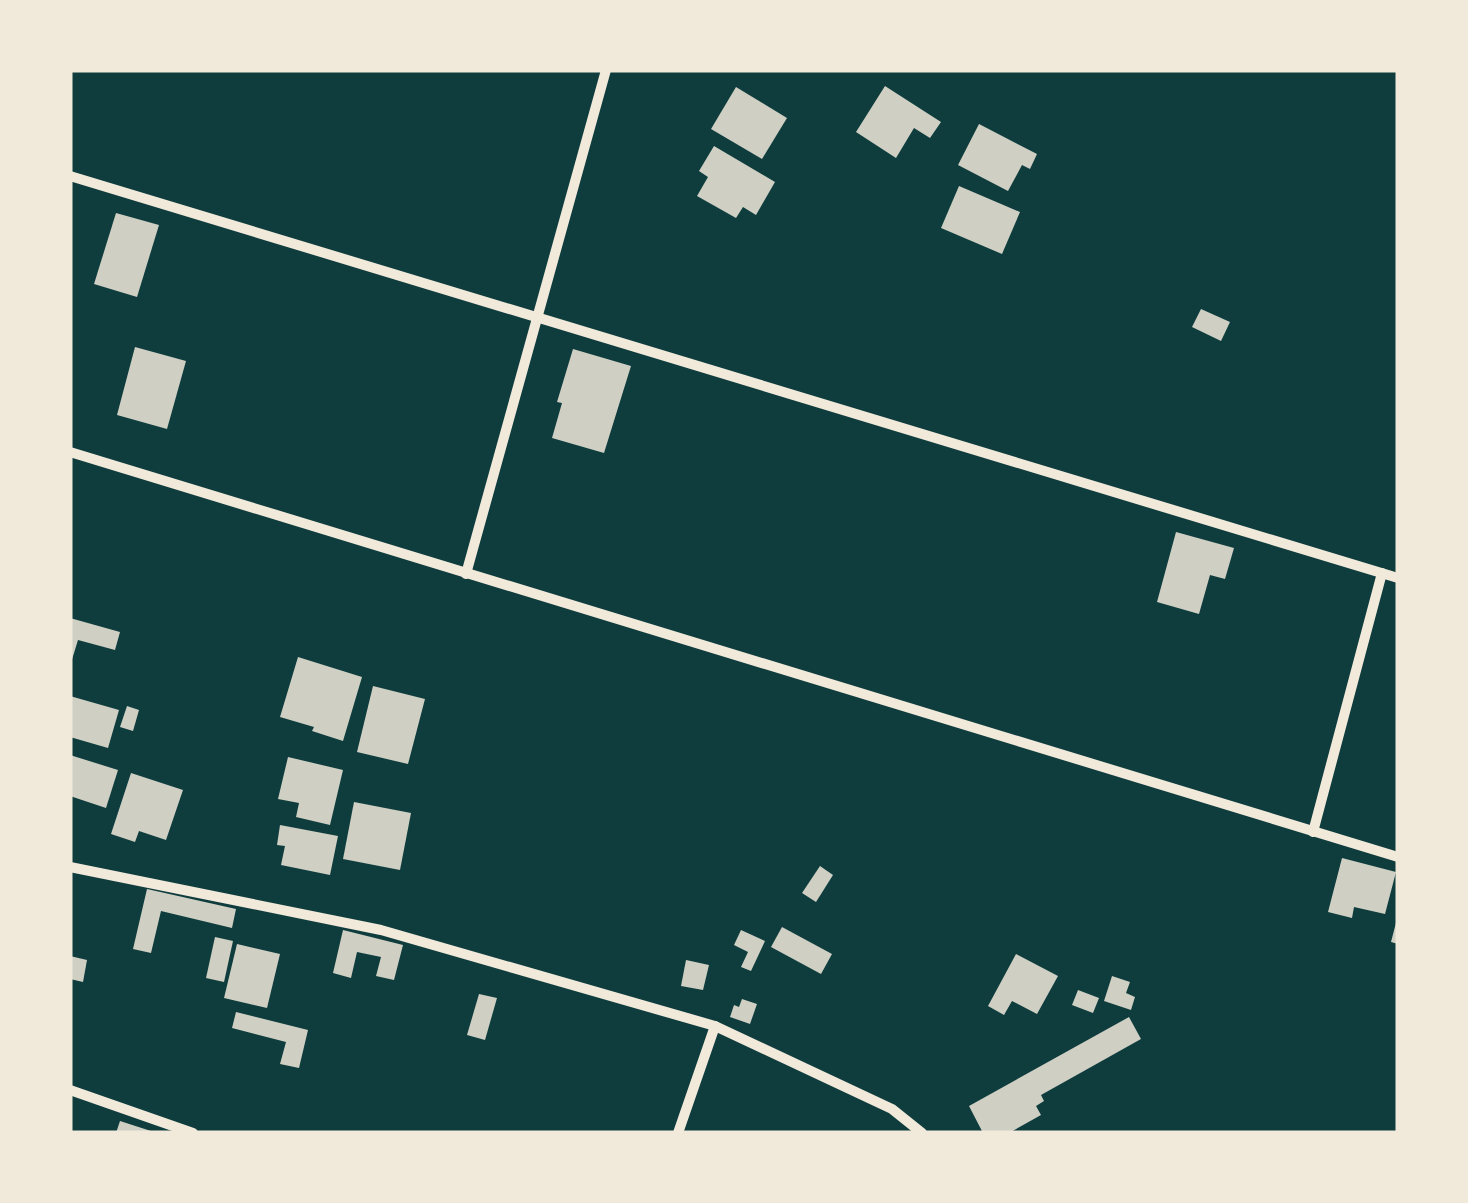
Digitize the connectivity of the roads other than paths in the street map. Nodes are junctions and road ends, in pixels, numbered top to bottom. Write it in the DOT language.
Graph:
graph roads {
  1 [pos="606,70"];
  2 [pos="70,176"];
  3 [pos="537,317"];
  4 [pos="70,452"];
  5 [pos="1382,572"];
  6 [pos="466,574"];
  7 [pos="1398,578"];
  8 [pos="1313,832"];
  9 [pos="1398,858"];
  10 [pos="70,867"];
  11 [pos="715,1026"];
  12 [pos="70,1090"];
  13 [pos="915,1131"];
  14 [pos="193,1133"];
  15 [pos="678,1133"];
  1 -- 3 [label="street"];
  2 -- 3 [label="street"];
  3 -- 5 [label="street"];
  3 -- 6 [label="street"];
  4 -- 6 [label="street"];
  5 -- 7 [label="street"];
  5 -- 8 [label="street"];
  6 -- 8 [label="street"];
  8 -- 9 [label="street"];
  10 -- 11 [label="street"];
  11 -- 13 [label="street"];
  11 -- 15 [label="street"];
  12 -- 14 [label="street"];
}
